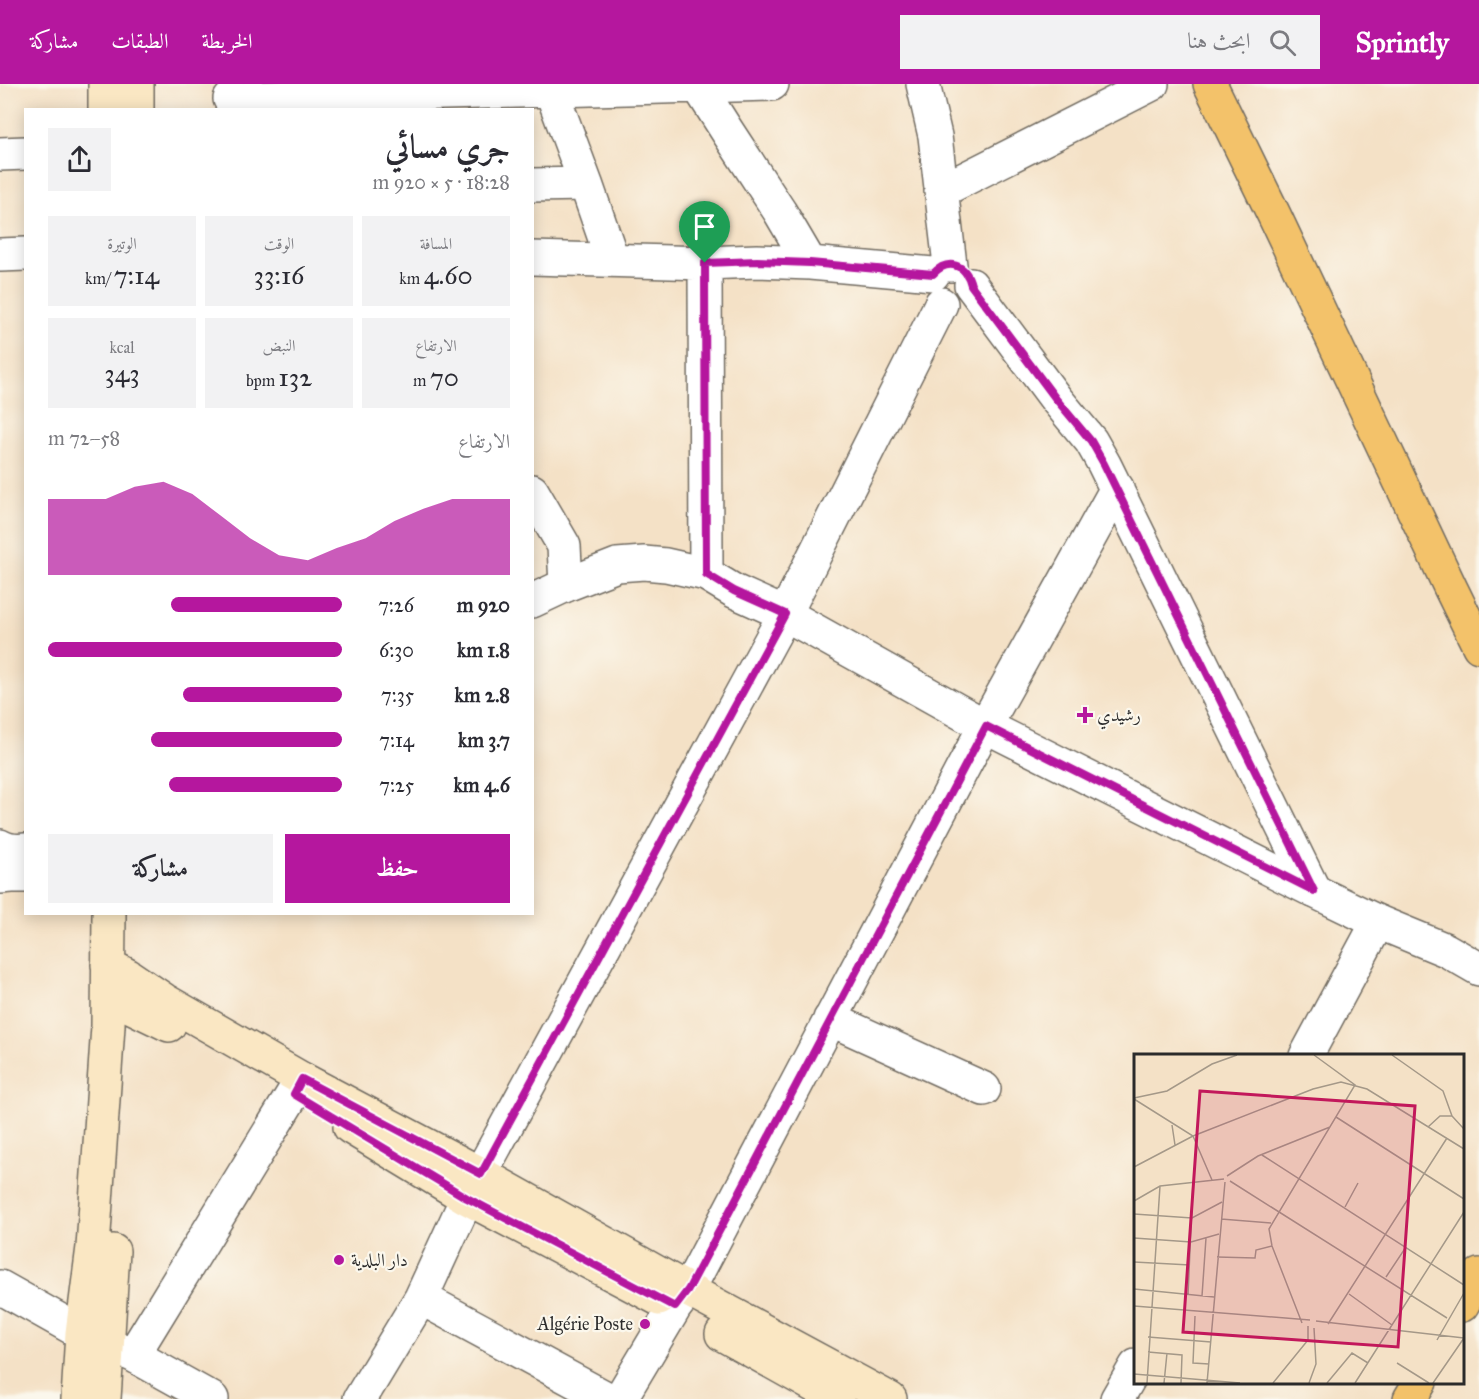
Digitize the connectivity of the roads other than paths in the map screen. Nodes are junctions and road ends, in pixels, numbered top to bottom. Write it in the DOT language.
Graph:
graph roads {
  1 [pos="105,84"];
  2 [pos="137,84"];
  3 [pos="772,84"];
  4 [pos="923,84"];
  5 [pos="1152,84"];
  6 [pos="1210,84"];
  7 [pos="700,85"];
  8 [pos="552,87"];
  9 [pos="411,89"];
  10 [pos="230,97"];
  11 [pos="105,108"];
  12 [pos="137,108"];
  13 [pos="24,153"];
  14 [pos="0,154"];
  15 [pos="586,184"];
  16 [pos="534,185"];
  17 [pos="941,191"];
  18 [pos="24,254"];
  19 [pos="0,255"];
  20 [pos="534,258"];
  21 [pos="612,259"];
  22 [pos="705,263"];
  23 [pos="810,263"];
  24 [pos="949,282"];
  25 [pos="1117,488"];
  26 [pos="534,494"];
  27 [pos="706,574"];
  28 [pos="566,585"];
  29 [pos="534,600"];
  30 [pos="785,614"];
  31 [pos="1479,646"];
  32 [pos="986,726"];
  33 [pos="0,846"];
  34 [pos="24,850"];
  35 [pos="24,876"];
  36 [pos="0,877"];
  37 [pos="1314,891"];
  38 [pos="109,915"];
  39 [pos="126,915"];
  40 [pos="1378,922"];
  41 [pos="1479,969"];
  42 [pos="118,985"];
  43 [pos="830,1019"];
  44 [pos="1307,1054"];
  45 [pos="298,1086"];
  46 [pos="984,1089"];
  47 [pos="474,1186"];
  48 [pos="1479,1275"];
  49 [pos="0,1287"];
  50 [pos="421,1298"];
  51 [pos="681,1298"];
  52 [pos="1464,1301"];
  53 [pos="107,1344"];
  54 [pos="1134,1369"];
  55 [pos="1419,1384"];
  56 [pos="78,1399"];
  57 [pos="104,1399"];
  58 [pos="212,1399"];
  59 [pos="360,1399"];
  60 [pos="608,1399"];
  61 [pos="620,1399"];
  62 [pos="838,1399"];
  63 [pos="890,1399"];
  64 [pos="1117,1399"];
  65 [pos="1410,1399"];
  1 -- 11 [label="main road"];
  2 -- 12 [label="main road"];
  3 -- 7 [label="street"];
  4 -- 17 [label="street"];
  5 -- 17 [label="street"];
  6 -- 31 [label="main road"];
  7 -- 8 [label="street"];
  7 -- 23 [label="street"];
  8 -- 9 [label="street"];
  8 -- 15 [label="street"];
  9 -- 10 [label="street"];
  13 -- 14 [label="street"];
  15 -- 16 [label="street"];
  15 -- 21 [label="street"];
  17 -- 24 [label="street"];
  18 -- 19 [label="street"];
  20 -- 21 [label="street"];
  21 -- 22 [label="street"];
  22 -- 23 [label="street"];
  22 -- 27 [label="street"];
  23 -- 24 [label="street"];
  24 -- 25 [label="street"];
  24 -- 30 [label="street"];
  25 -- 32 [label="street"];
  25 -- 37 [label="street"];
  26 -- 28 [label="street"];
  27 -- 28 [label="street"];
  27 -- 30 [label="street"];
  28 -- 29 [label="street"];
  30 -- 32 [label="street"];
  30 -- 47 [label="street"];
  32 -- 37 [label="street"];
  32 -- 43 [label="street"];
  33 -- 34 [label="street"];
  35 -- 36 [label="street"];
  37 -- 40 [label="street"];
  38 -- 42 [label="main road"];
  39 -- 42 [label="main road"];
  40 -- 41 [label="street"];
  40 -- 44 [label="street"];
  42 -- 45 [label="main road"];
  42 -- 53 [label="main road"];
  43 -- 46 [label="street"];
  43 -- 51 [label="street"];
  45 -- 47 [label="main road"];
  45 -- 53 [label="street"];
  47 -- 50 [label="street"];
  47 -- 51 [label="main road"];
  48 -- 52 [label="main road"];
  49 -- 53 [label="street"];
  50 -- 59 [label="street"];
  50 -- 60 [label="street"];
  51 -- 61 [label="street"];
  51 -- 62 [label="main road"];
  51 -- 63 [label="main road"];
  53 -- 56 [label="main road"];
  53 -- 57 [label="main road"];
  53 -- 58 [label="street"];
  54 -- 64 [label="street"];
  55 -- 65 [label="main road"];
}
